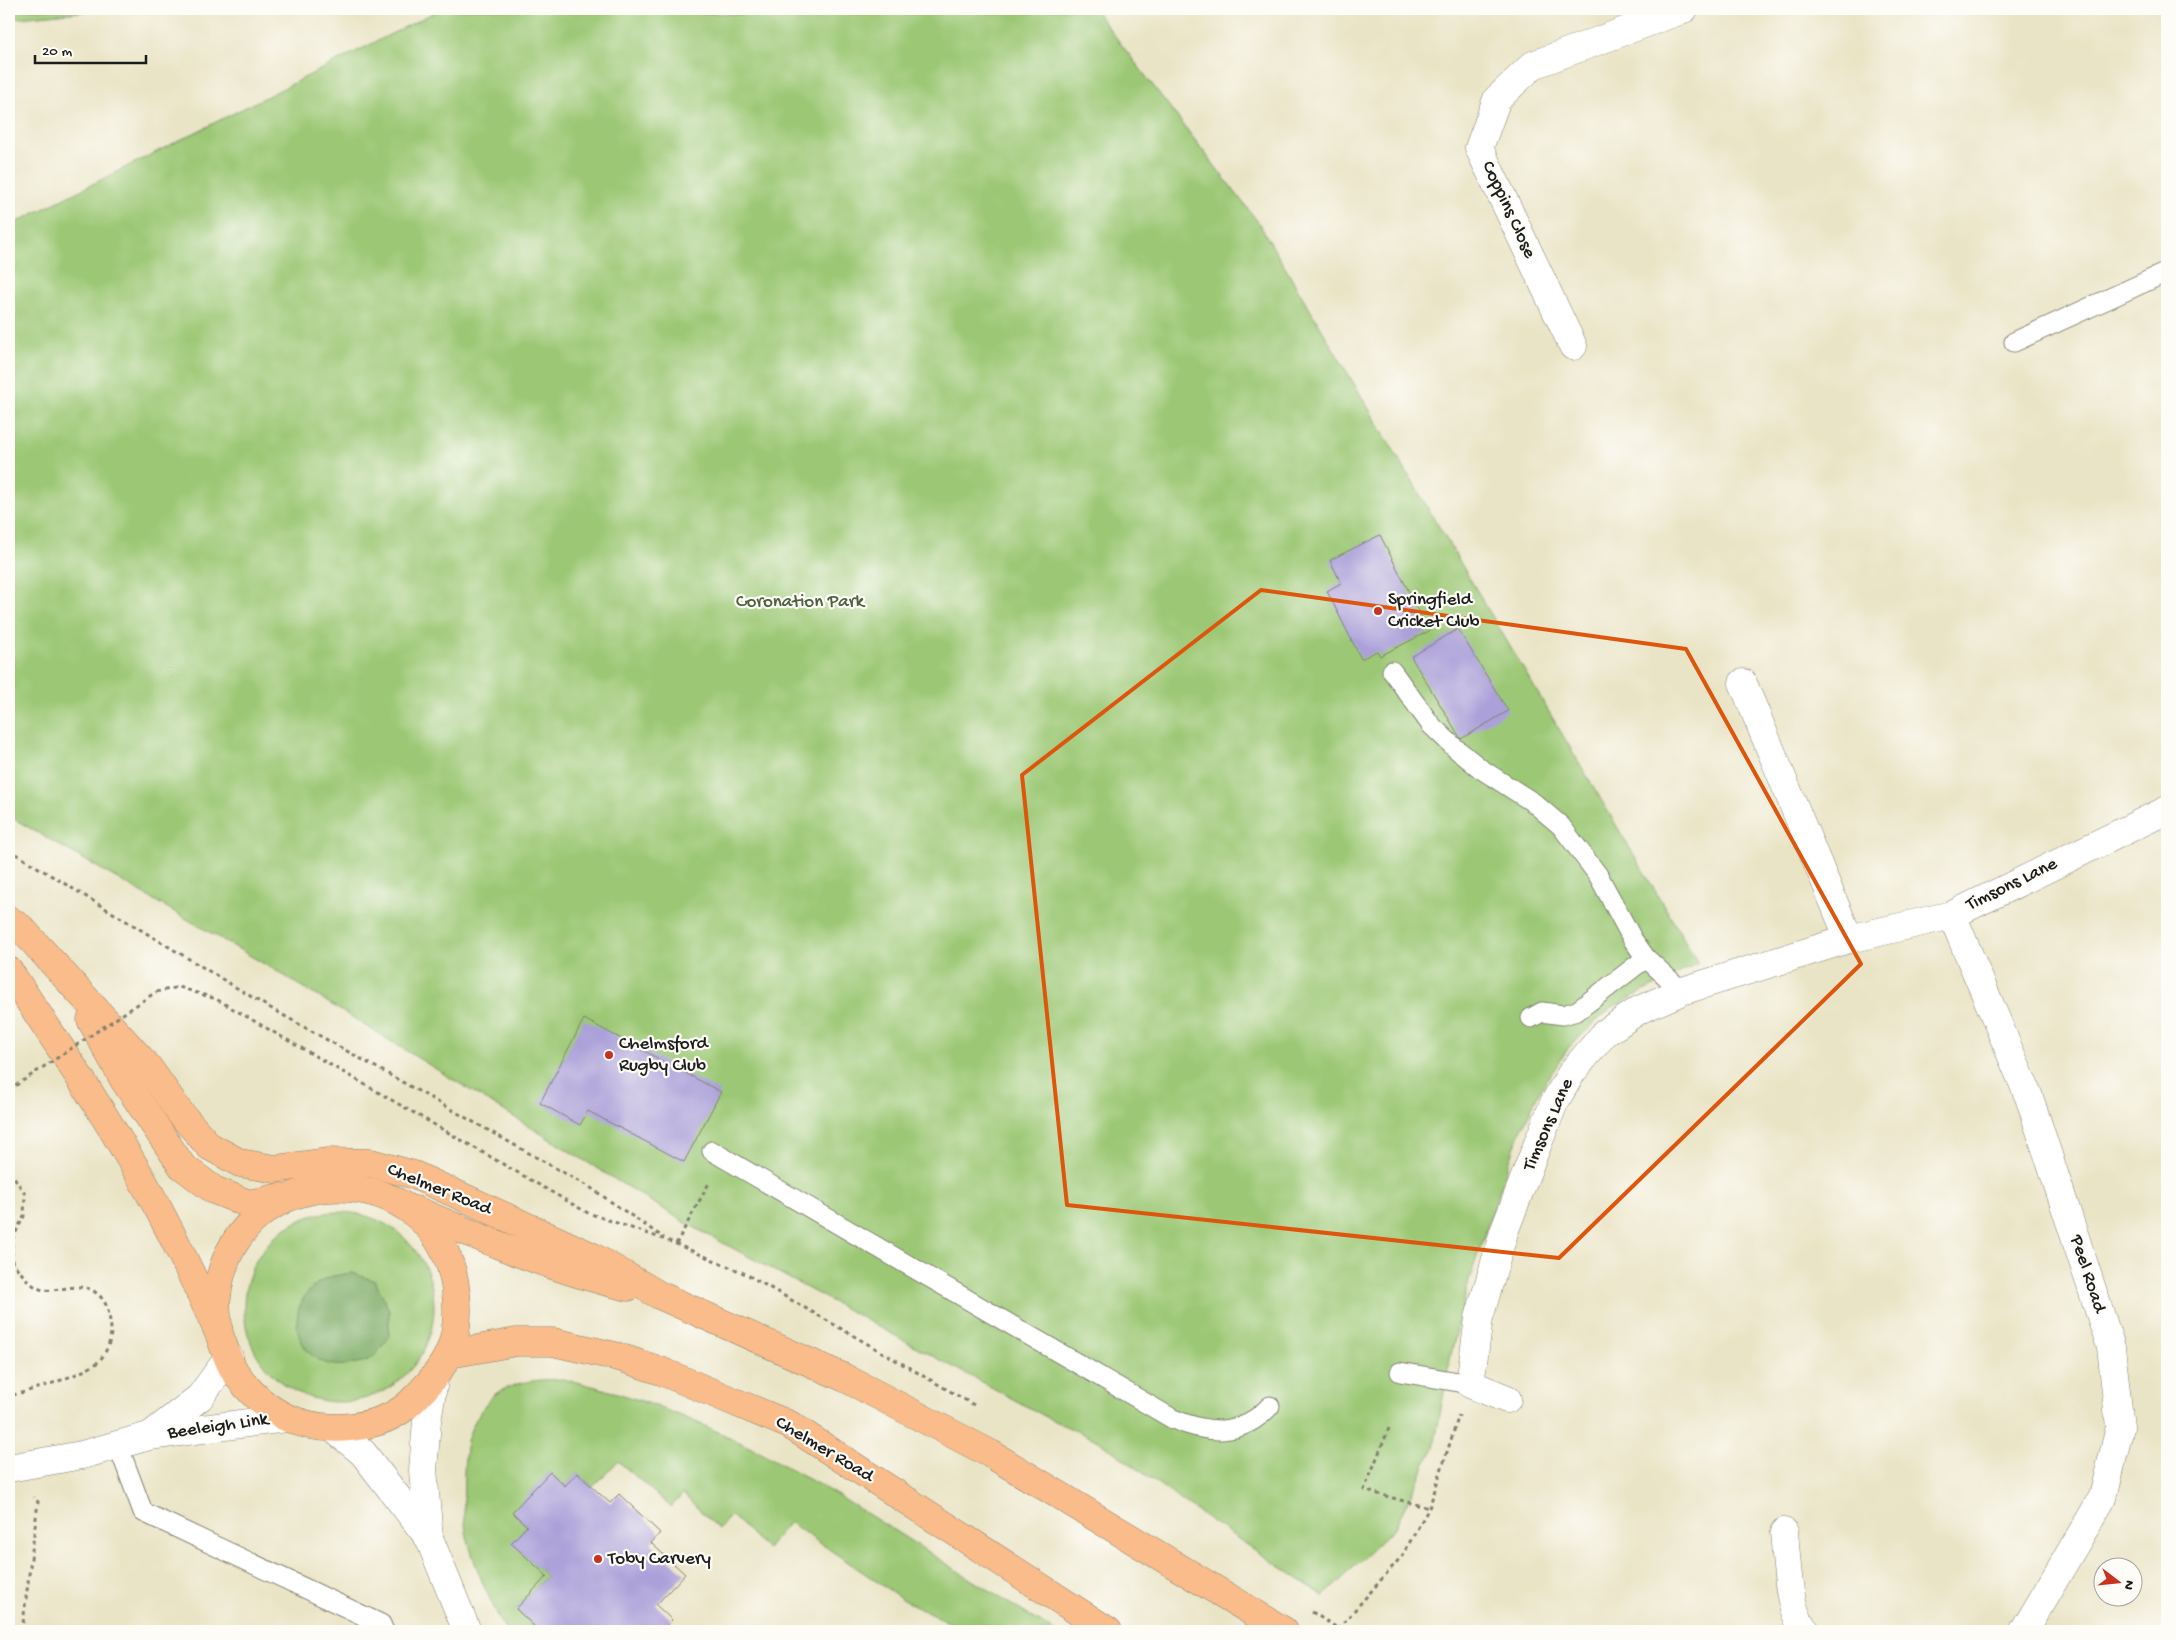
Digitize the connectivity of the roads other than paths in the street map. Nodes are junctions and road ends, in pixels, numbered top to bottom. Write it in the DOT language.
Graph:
graph roads {
  1 [pos="1684,9"];
  2 [pos="2167,272"];
  3 [pos="2014,342"];
  4 [pos="1573,346"];
  5 [pos="1392,671"];
  6 [pos="1743,683"];
  7 [pos="2167,810"];
  8 [pos="1952,915"];
  9 [pos="9,920"];
  10 [pos="1849,939"];
  11 [pos="1646,958"];
  12 [pos="9,971"];
  13 [pos="71,984"];
  14 [pos="1682,991"];
  15 [pos="1531,1018"];
  16 [pos="718,1154"];
  17 [pos="294,1194"];
  18 [pos="390,1199"];
  19 [pos="659,1295"];
  20 [pos="224,1345"];
  21 [pos="450,1354"];
  22 [pos="1400,1372"];
  23 [pos="434,1380"];
  24 [pos="1470,1384"];
  25 [pos="1506,1399"];
  26 [pos="1270,1406"];
  27 [pos="286,1418"];
  28 [pos="334,1429"];
  29 [pos="150,1436"];
  30 [pos="118,1444"];
  31 [pos="9,1468"];
  32 [pos="1784,1532"];
  33 [pos="429,1538"];
  34 [pos="384,1631"];
  35 [pos="467,1631"];
  36 [pos="1108,1631"];
  37 [pos="1284,1631"];
  38 [pos="1806,1631"];
  39 [pos="2024,1631"];
  1 -- 4 [label="street, Coppins Close"];
  2 -- 3 [label="lane"];
  5 -- 11 [label="lane"];
  6 -- 10 [label="street"];
  7 -- 8 [label="street, Timsons Lane"];
  8 -- 10 [label="street, Timsons Lane"];
  8 -- 39 [label="street, Peel Road"];
  9 -- 13 [label="main road, Chelmer Road"];
  10 -- 14 [label="street, Timsons Lane"];
  11 -- 14 [label="lane"];
  11 -- 15 [label="lane"];
  12 -- 20 [label="main road, Chelmer Road"];
  13 -- 17 [label="main road, Chelmer Road"];
  13 -- 19 [label="main road, Chelmer Road"];
  14 -- 24 [label="street, Timsons Lane"];
  16 -- 26 [label="lane"];
  17 -- 18 [label="main road, Chelmer Road"];
  17 -- 20 [label="main road, Chelmer Road"];
  18 -- 19 [label="main road, Chelmer Road"];
  18 -- 21 [label="main road, Chelmer Road"];
  19 -- 37 [label="main road, Chelmer Road"];
  20 -- 27 [label="main road, Chelmer Road"];
  20 -- 29 [label="street, Beeleigh Link"];
  21 -- 23 [label="main road, Chelmer Road"];
  21 -- 36 [label="main road, Chelmer Road"];
  22 -- 24 [label="lane"];
  23 -- 28 [label="main road, Chelmer Road"];
  23 -- 33 [label="street"];
  24 -- 25 [label="street"];
  27 -- 28 [label="main road, Chelmer Road"];
  27 -- 29 [label="street, Beeleigh Link"];
  28 -- 33 [label="street"];
  29 -- 30 [label="street, Beeleigh Link"];
  30 -- 31 [label="street, Beeleigh Link"];
  30 -- 34 [label="lane"];
  32 -- 38 [label="street"];
  33 -- 35 [label="street"];
}
